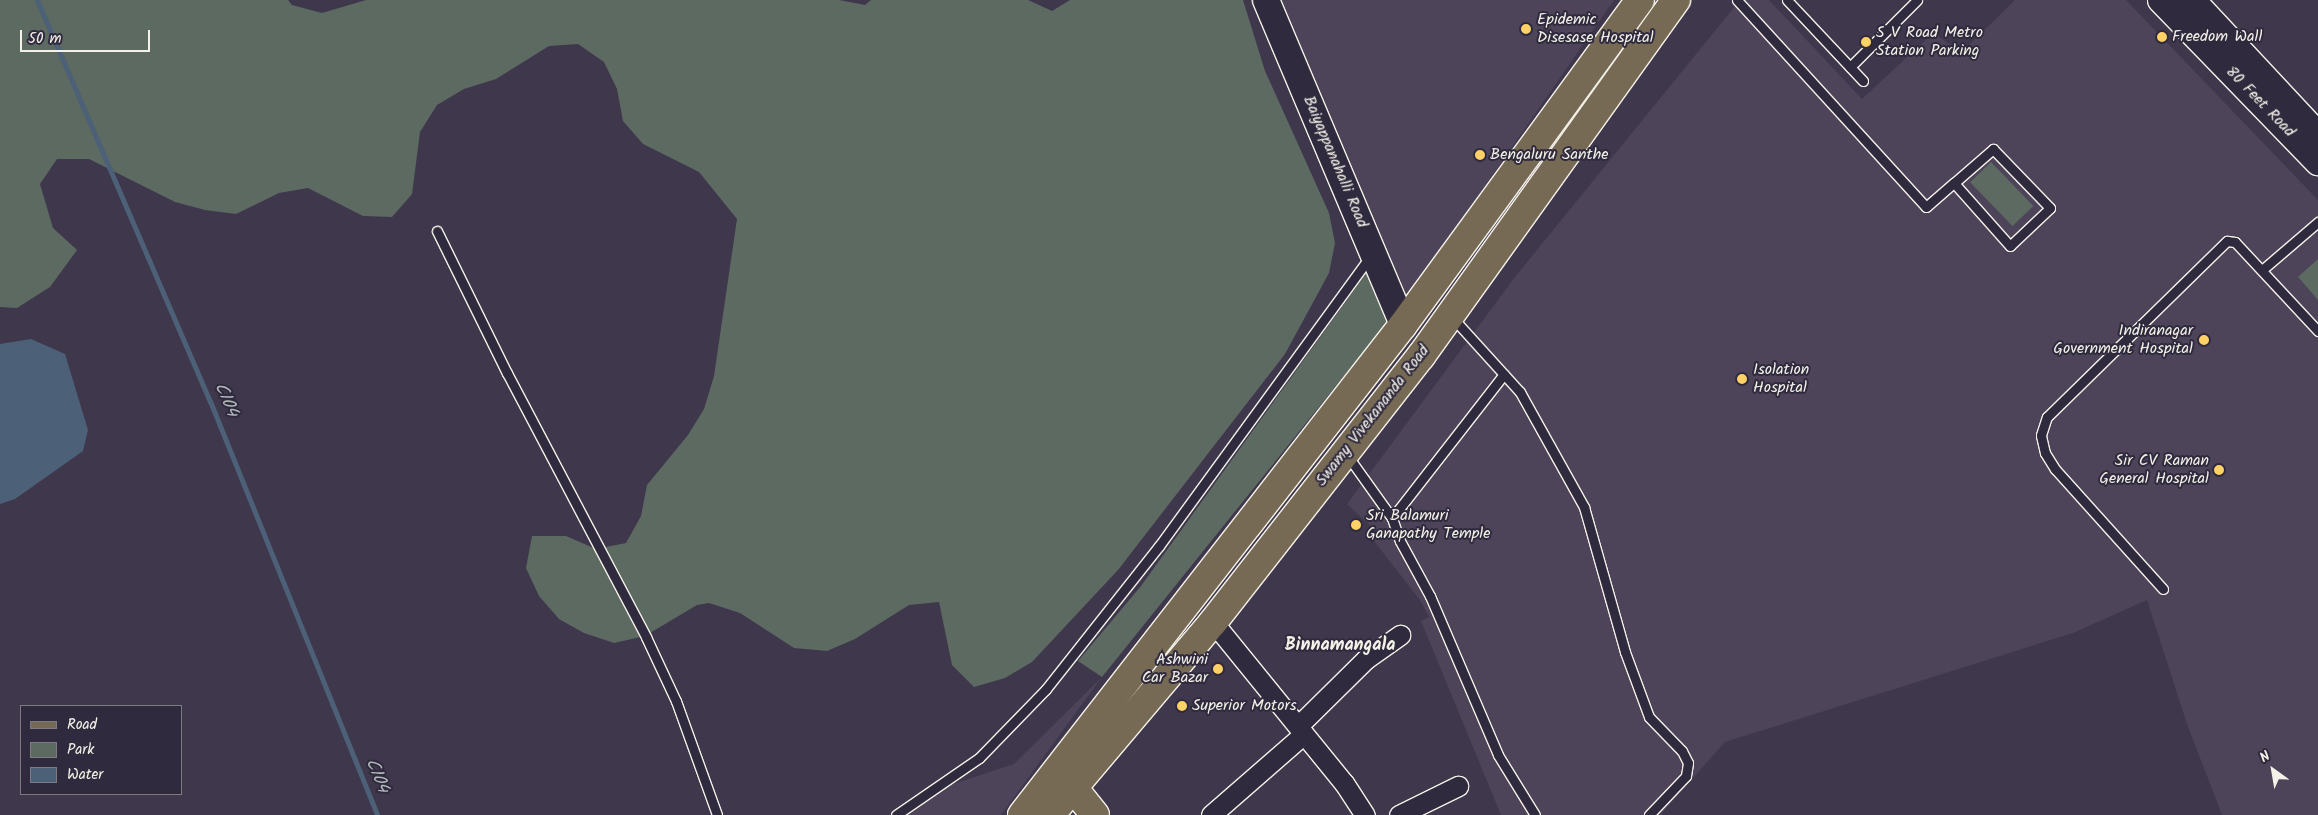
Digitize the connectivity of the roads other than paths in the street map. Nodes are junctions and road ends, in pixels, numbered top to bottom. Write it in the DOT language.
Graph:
graph roads {
  1 [pos="1266,0"];
  2 [pos="1640,0"];
  3 [pos="1676,0"];
  4 [pos="1737,0"];
  5 [pos="1787,0"];
  6 [pos="1917,0"];
  7 [pos="2161,0"];
  8 [pos="2192,0"];
  9 [pos="1850,67"];
  10 [pos="1863,82"];
  11 [pos="2318,135"];
  12 [pos="2318,162"];
  13 [pos="1954,183"];
  14 [pos="2318,222"];
  15 [pos="437,231"];
  16 [pos="1373,253"];
  17 [pos="2262,270"];
  18 [pos="1450,315"];
  19 [pos="1403,325"];
  20 [pos="2318,332"];
  21 [pos="1504,374"];
  22 [pos="1345,452"];
  23 [pos="1392,518"];
  24 [pos="2163,589"];
  25 [pos="1213,622"];
  26 [pos="1400,635"];
  27 [pos="1301,730"];
  28 [pos="1458,786"];
  29 [pos="1057,796"];
  30 [pos="717,815"];
  31 [pos="896,815"];
  32 [pos="1022,815"];
  33 [pos="1095,815"];
  34 [pos="1211,815"];
  35 [pos="1365,815"];
  36 [pos="1400,815"];
  37 [pos="1535,815"];
  38 [pos="1649,815"];
  1 -- 16 [label="main road, Baiyappanahalli Road"];
  2 -- 19 [label="main road, Swamy Vivekananda Road"];
  3 -- 18 [label="main road, Swamy Vivekananda Road"];
  4 -- 13 [label="lane"];
  5 -- 9 [label="lane"];
  6 -- 9 [label="lane"];
  7 -- 12 [label="main road, 80 Feet Road"];
  8 -- 11 [label="main road, 80 Feet Road"];
  9 -- 10 [label="lane"];
  13 -- 13 [label="lane"];
  14 -- 17 [label="lane"];
  15 -- 30 [label="lane"];
  16 -- 19 [label="main road, Baiyappanahalli Road"];
  16 -- 31 [label="lane"];
  17 -- 20 [label="lane"];
  17 -- 24 [label="lane"];
  18 -- 21 [label="lane"];
  18 -- 22 [label="main road, Swamy Vivekananda Road"];
  19 -- 29 [label="main road, Swamy Vivekananda Road"];
  21 -- 23 [label="lane"];
  21 -- 38 [label="lane"];
  22 -- 23 [label="lane"];
  22 -- 25 [label="main road, Swamy Vivekananda Road"];
  23 -- 37 [label="lane"];
  25 -- 27 [label="street"];
  25 -- 29 [label="main road, Swamy Vivekananda Road"];
  26 -- 27 [label="street"];
  27 -- 34 [label="street"];
  27 -- 35 [label="street"];
  28 -- 36 [label="street"];
  29 -- 32 [label="main road, Swamy Vivekananda Road"];
  29 -- 33 [label="main road"];
}
